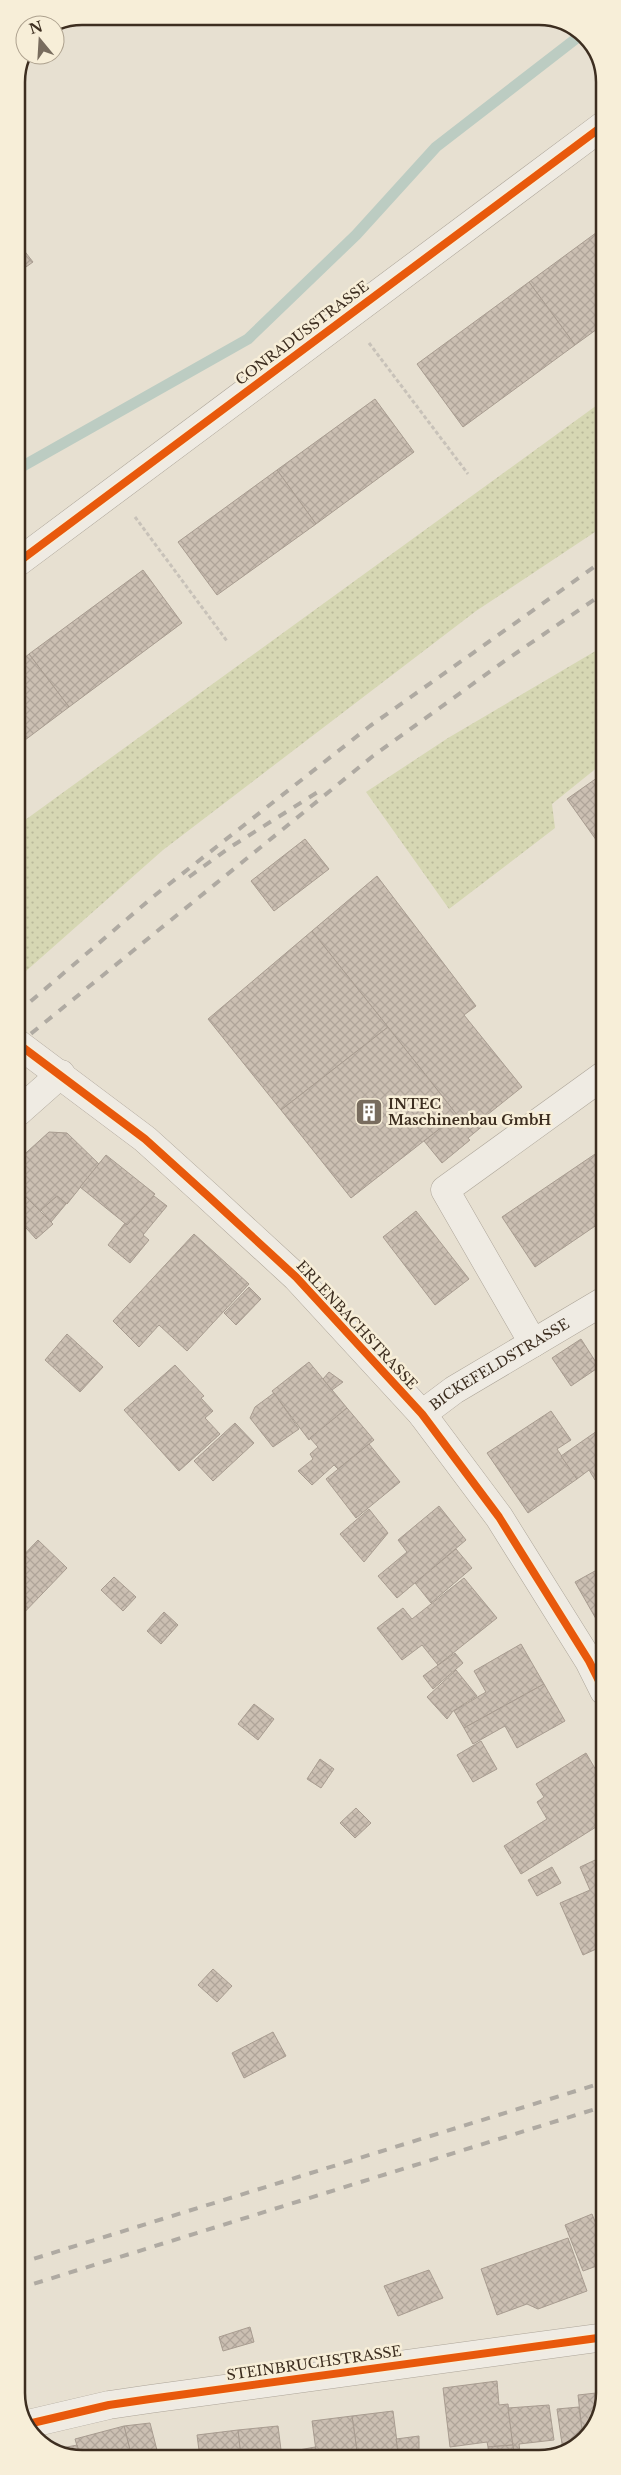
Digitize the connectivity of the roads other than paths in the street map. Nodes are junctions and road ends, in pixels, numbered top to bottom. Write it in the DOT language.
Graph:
graph roads {
  1 [pos="596,131"];
  2 [pos="25,556"];
  3 [pos="25,1049"];
  4 [pos="61,1074"];
  5 [pos="596,1081"];
  6 [pos="25,1106"];
  7 [pos="596,1306"];
  8 [pos="533,1342"];
  9 [pos="422,1414"];
  10 [pos="596,1675"];
  11 [pos="596,2339"];
  12 [pos="34,2423"];
  1 -- 2 [label="street, CONRADUSSTRASSE"];
  3 -- 4 [label="street, ERLENBACHSTRASSE"];
  4 -- 6 [label="street"];
  4 -- 9 [label="street, ERLENBACHSTRASSE"];
  5 -- 8 [label="street"];
  7 -- 8 [label="street, BICKEFELDSTRASSE"];
  8 -- 9 [label="street, BICKEFELDSTRASSE"];
  9 -- 10 [label="street, ERLENBACHSTRASSE"];
  11 -- 12 [label="street, STEINBRUCHSTRASSE"];
}
